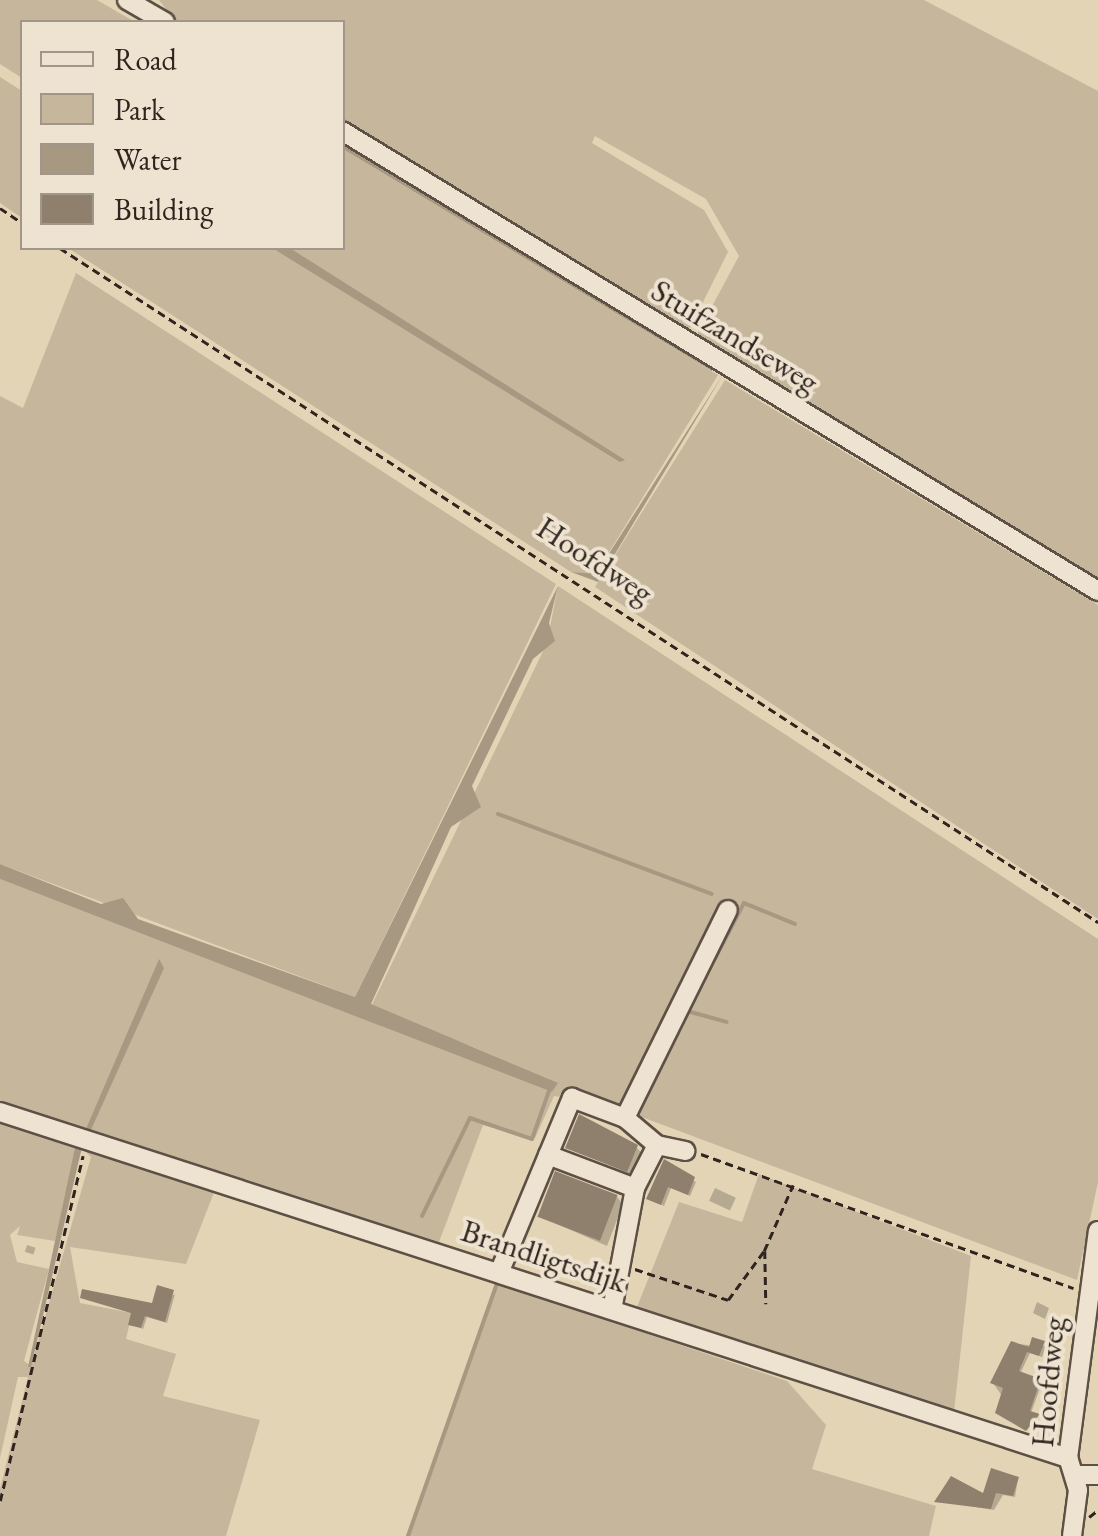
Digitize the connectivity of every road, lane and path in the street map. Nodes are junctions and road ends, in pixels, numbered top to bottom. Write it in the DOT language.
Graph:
graph roads {
  1 [pos="127,0"];
  2 [pos="159,13"];
  3 [pos="345,133"];
  4 [pos="63,250"];
  5 [pos="1098,590"];
  6 [pos="728,910"];
  7 [pos="1098,922"];
  8 [pos="0,1112"];
  9 [pos="625,1118"];
  10 [pos="87,1140"];
  11 [pos="657,1145"];
  12 [pos="685,1151"];
  13 [pos="548,1155"];
  14 [pos="794,1184"];
  15 [pos="635,1188"];
  16 [pos="1098,1231"];
  17 [pos="765,1250"];
  18 [pos="620,1264"];
  19 [pos="499,1273"];
  20 [pos="1087,1292"];
  21 [pos="766,1304"];
  22 [pos="612,1310"];
  23 [pos="1072,1467"];
  24 [pos="1098,1475"];
  25 [pos="0,1501"];
  26 [pos="1072,1536"];
  1 -- 2 [label="street"];
  3 -- 5 [label="street, Stuifzandseweg"];
  4 -- 7 [label="path, Hoofdweg"];
  6 -- 9 [label="street"];
  8 -- 10 [label="street, Brandligtsdijk"];
  9 -- 11 [label="street"];
  9 -- 13 [label="street"];
  10 -- 19 [label="street, Brandligtsdijk"];
  10 -- 25 [label="path"];
  11 -- 12 [label="street"];
  11 -- 15 [label="street"];
  12 -- 14 [label="path, Hoofdweg"];
  13 -- 15 [label="street"];
  13 -- 19 [label="street"];
  14 -- 17 [label="path"];
  14 -- 20 [label="path, Hoofdweg"];
  15 -- 18 [label="street"];
  16 -- 20 [label="street, Hoofdweg"];
  17 -- 18 [label="path"];
  17 -- 21 [label="path"];
  18 -- 22 [label="street"];
  19 -- 22 [label="street, Brandligtsdijk"];
  20 -- 23 [label="street, Hoofdweg"];
  22 -- 23 [label="street, Brandligtsdijk"];
  23 -- 24 [label="street"];
  23 -- 26 [label="street, Hoofdweg"];
}
